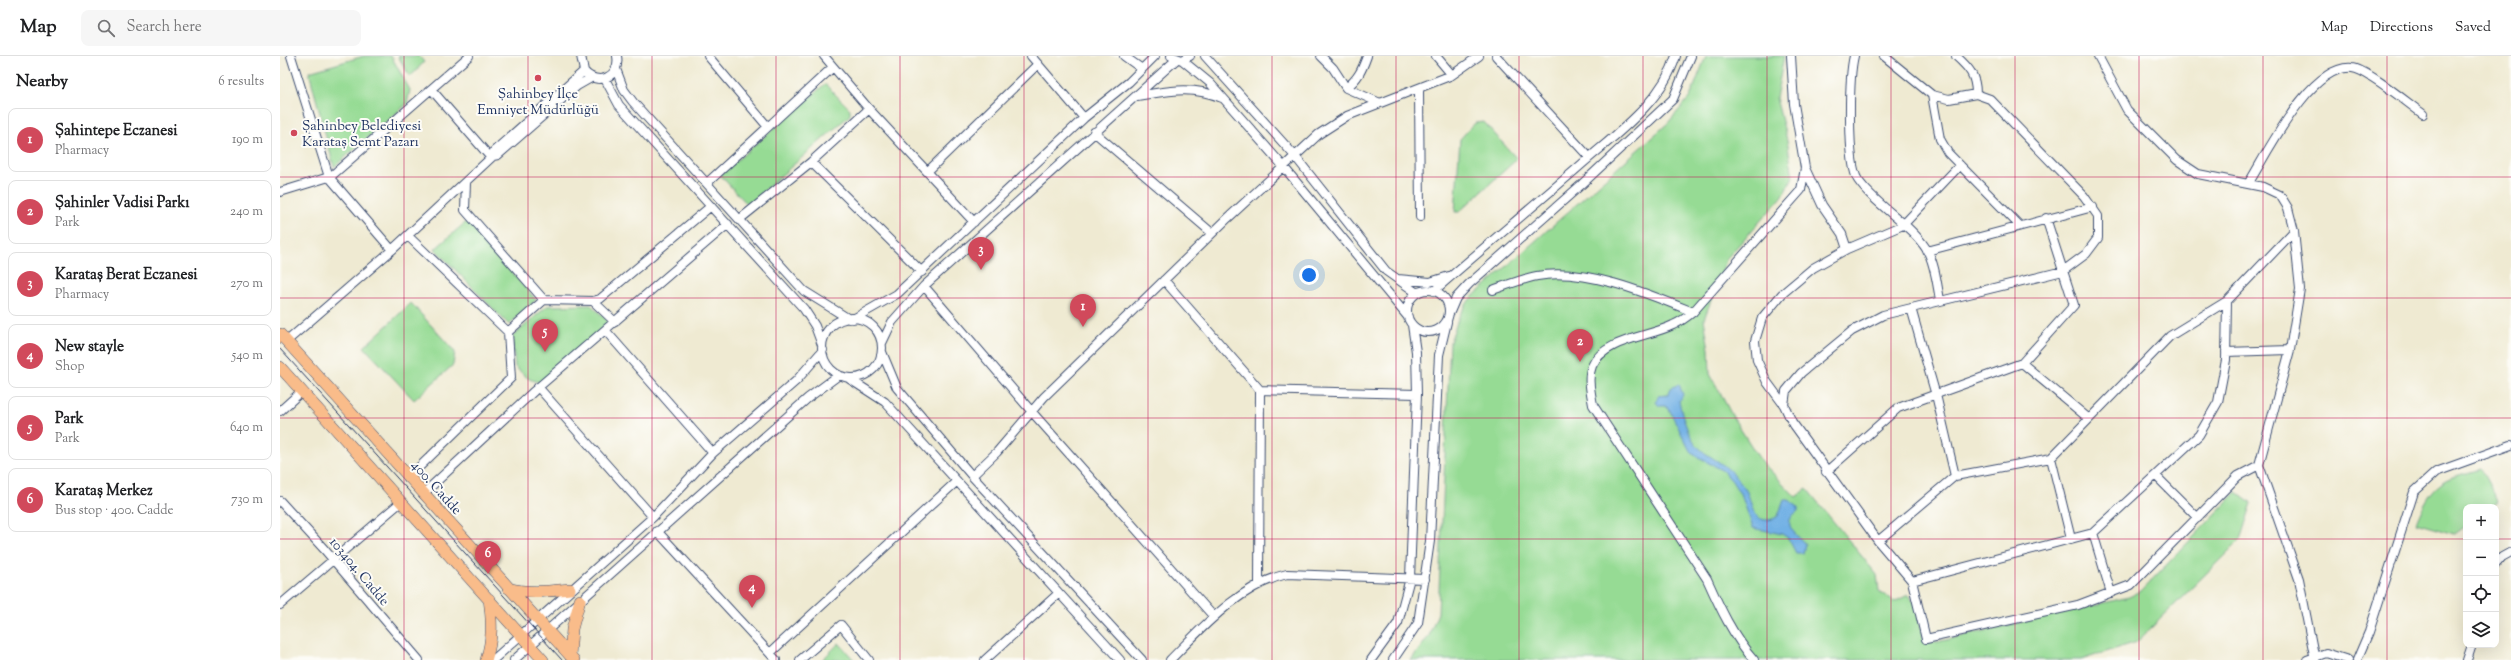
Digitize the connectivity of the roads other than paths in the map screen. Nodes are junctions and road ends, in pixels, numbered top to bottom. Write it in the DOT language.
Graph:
graph roads {
  1 [pos="291,56"];
  2 [pos="469,56"];
  3 [pos="617,56"];
  4 [pos="708,56"];
  5 [pos="824,56"];
  6 [pos="1032,56"];
  7 [pos="1124,56"];
  8 [pos="1155,56"];
  9 [pos="1190,56"];
  10 [pos="1205,56"];
  11 [pos="1321,56"];
  12 [pos="1367,56"];
  13 [pos="1436,56"];
  14 [pos="1479,56"];
  15 [pos="1496,56"];
  16 [pos="1676,56"];
  17 [pos="1691,56"];
  18 [pos="1791,56"];
  19 [pos="1854,56"];
  20 [pos="1884,56"];
  21 [pos="1956,56"];
  22 [pos="2098,56"];
  23 [pos="579,58"];
  24 [pos="1177,58"];
  25 [pos="1038,64"];
  26 [pos="833,67"];
  27 [pos="616,69"];
  28 [pos="1142,69"];
  29 [pos="584,71"];
  30 [pos="1452,75"];
  31 [pos="591,78"];
  32 [pos="605,79"];
  33 [pos="1346,88"];
  34 [pos="431,89"];
  35 [pos="1419,89"];
  36 [pos="1976,94"];
  37 [pos="1932,95"];
  38 [pos="1137,96"];
  39 [pos="1225,100"];
  40 [pos="1380,103"];
  41 [pos="869,108"];
  42 [pos="2423,114"];
  43 [pos="1084,118"];
  44 [pos="768,127"];
  45 [pos="1094,132"];
  46 [pos="1294,155"];
  47 [pos="492,157"];
  48 [pos="1590,157"];
  49 [pos="811,162"];
  50 [pos="1960,165"];
  51 [pos="1283,166"];
  52 [pos="1805,168"];
  53 [pos="928,172"];
  54 [pos="329,177"];
  55 [pos="466,182"];
  56 [pos="707,183"];
  57 [pos="2248,184"];
  58 [pos="280,192"];
  59 [pos="711,206"];
  60 [pos="2093,207"];
  61 [pos="1420,217"];
  62 [pos="2046,218"];
  63 [pos="740,219"];
  64 [pos="974,222"];
  65 [pos="728,224"];
  66 [pos="1903,225"];
  67 [pos="2019,225"];
  68 [pos="2294,231"];
  69 [pos="1212,233"];
  70 [pos="408,236"];
  71 [pos="1847,248"];
  72 [pos="392,250"];
  73 [pos="1927,251"];
  74 [pos="922,272"];
  75 [pos="2064,272"];
  76 [pos="1453,274"];
  77 [pos="1398,279"];
  78 [pos="1164,280"];
  79 [pos="924,286"];
  80 [pos="1493,290"];
  81 [pos="1434,291"];
  82 [pos="1417,293"];
  83 [pos="544,300"];
  84 [pos="1940,300"];
  85 [pos="593,301"];
  86 [pos="2227,301"];
  87 [pos="1911,308"];
  88 [pos="1450,312"];
  89 [pos="1693,312"];
  90 [pos="1408,317"];
  91 [pos="851,319"];
  92 [pos="615,322"];
  93 [pos="1446,322"];
  94 [pos="1412,325"];
  95 [pos="606,330"];
  96 [pos="508,332"];
  97 [pos="283,338"];
  98 [pos="882,343"];
  99 [pos="822,348"];
  100 [pos="2290,350"];
  101 [pos="882,352"];
  102 [pos="2226,352"];
  103 [pos="2022,363"];
  104 [pos="280,367"];
  105 [pos="839,375"];
  106 [pos="848,378"];
  107 [pos="538,388"];
  108 [pos="1260,390"];
  109 [pos="302,391"];
  110 [pos="1936,393"];
  111 [pos="1417,394"];
  112 [pos="1784,405"];
  113 [pos="280,411"];
  114 [pos="1032,412"];
  115 [pos="2088,418"];
  116 [pos="2511,446"];
  117 [pos="713,453"];
  118 [pos="2051,458"];
  119 [pos="2259,465"];
  120 [pos="1826,472"];
  121 [pos="972,476"];
  122 [pos="1955,476"];
  123 [pos="2156,476"];
  124 [pos="408,478"];
  125 [pos="957,481"];
  126 [pos="423,494"];
  127 [pos="280,501"];
  128 [pos="401,502"];
  129 [pos="653,517"];
  130 [pos="2198,518"];
  131 [pos="657,531"];
  132 [pos="2093,533"];
  133 [pos="2071,539"];
  134 [pos="1878,541"];
  135 [pos="2511,552"];
  136 [pos="333,560"];
  137 [pos="2499,560"];
  138 [pos="1410,578"];
  139 [pos="1424,579"];
  140 [pos="1912,581"];
  141 [pos="1259,585"];
  142 [pos="508,588"];
  143 [pos="570,589"];
  144 [pos="2112,592"];
  145 [pos="1059,593"];
  146 [pos="489,598"];
  147 [pos="580,600"];
  148 [pos="280,605"];
  149 [pos="1214,617"];
  150 [pos="537,619"];
  151 [pos="547,630"];
  152 [pos="521,634"];
  153 [pos="530,646"];
  154 [pos="2471,648"];
  155 [pos="770,653"];
  156 [pos="572,658"];
  157 [pos="2312,659"];
  158 [pos="419,660"];
  159 [pos="486,660"];
  160 [pos="492,660"];
  161 [pos="514,660"];
  162 [pos="543,660"];
  163 [pos="776,660"];
  164 [pos="800,660"];
  165 [pos="869,660"];
  166 [pos="985,660"];
  167 [pos="1120,660"];
  168 [pos="1142,660"];
  169 [pos="1170,660"];
  170 [pos="1371,660"];
  171 [pos="1393,660"];
  172 [pos="1754,660"];
  173 [pos="2348,660"];
  174 [pos="2358,660"];
  175 [pos="2468,660"];
  1 -- 54 [label="street"];
  2 -- 34 [label="street"];
  3 -- 27 [label="street"];
  4 -- 44 [label="street"];
  5 -- 26 [label="street"];
  6 -- 25 [label="street"];
  7 -- 28 [label="street"];
  8 -- 28 [label="street"];
  9 -- 24 [label="street"];
  10 -- 46 [label="street"];
  11 -- 33 [label="street"];
  12 -- 33 [label="street"];
  13 -- 30 [label="street"];
  14 -- 30 [label="street"];
  15 -- 48 [label="street"];
  16 -- 48 [label="street"];
  17 -- 88 [label="street"];
  18 -- 52 [label="street"];
  19 -- 66 [label="street"];
  20 -- 37 [label="street"];
  21 -- 36 [label="street"];
  22 -- 57 [label="street"];
  23 -- 29 [label="street"];
  24 -- 38 [label="street"];
  24 -- 39 [label="street"];
  25 -- 43 [label="street"];
  25 -- 53 [label="street"];
  26 -- 41 [label="street"];
  26 -- 44 [label="street"];
  27 -- 32 [label="street"];
  27 -- 56 [label="street"];
  28 -- 43 [label="street"];
  29 -- 31 [label="street"];
  29 -- 47 [label="street"];
  30 -- 35 [label="street"];
  31 -- 32 [label="street"];
  31 -- 47 [label="street"];
  32 -- 59 [label="street"];
  33 -- 40 [label="street"];
  34 -- 47 [label="street"];
  34 -- 54 [label="street"];
  35 -- 40 [label="street"];
  35 -- 61 [label="street"];
  36 -- 37 [label="street"];
  36 -- 60 [label="street"];
  37 -- 50 [label="street"];
  38 -- 39 [label="street"];
  38 -- 45 [label="street"];
  39 -- 51 [label="street"];
  40 -- 46 [label="street"];
  41 -- 49 [label="street"];
  41 -- 53 [label="street"];
  42 -- 57 [label="street"];
  43 -- 64 [label="street"];
  44 -- 56 [label="street"];
  45 -- 69 [label="street"];
  45 -- 79 [label="street"];
  46 -- 51 [label="street"];
  46 -- 77 [label="street"];
  47 -- 55 [label="street"];
  48 -- 76 [label="street"];
  49 -- 63 [label="street"];
  49 -- 74 [label="street"];
  50 -- 66 [label="street"];
  50 -- 67 [label="street"];
  51 -- 69 [label="street"];
  51 -- 90 [label="street"];
  52 -- 71 [label="street"];
  52 -- 89 [label="street"];
  53 -- 64 [label="street"];
  54 -- 58 [label="street"];
  54 -- 72 [label="street"];
  55 -- 70 [label="street"];
  55 -- 83 [label="street"];
  56 -- 63 [label="street"];
  57 -- 68 [label="street"];
  59 -- 65 [label="street"];
  59 -- 85 [label="street"];
  60 -- 62 [label="street"];
  60 -- 75 [label="street"];
  62 -- 67 [label="street"];
  62 -- 75 [label="street"];
  63 -- 91 [label="street"];
  64 -- 74 [label="street"];
  65 -- 92 [label="street"];
  65 -- 99 [label="street"];
  66 -- 71 [label="street"];
  66 -- 73 [label="street"];
  67 -- 73 [label="street"];
  68 -- 86 [label="street"];
  68 -- 100 [label="street"];
  69 -- 78 [label="street"];
  70 -- 72 [label="street"];
  70 -- 96 [label="street"];
  71 -- 112 [label="street"];
  72 -- 97 [label="street"];
  73 -- 84 [label="street"];
  74 -- 91 [label="street"];
  75 -- 84 [label="street"];
  75 -- 103 [label="street"];
  76 -- 77 [label="street"];
  76 -- 81 [label="street"];
  77 -- 82 [label="street"];
  78 -- 108 [label="street"];
  78 -- 114 [label="street"];
  79 -- 98 [label="street"];
  79 -- 114 [label="street"];
  80 -- 89 [label="street"];
  81 -- 82 [label="street"];
  81 -- 88 [label="street"];
  82 -- 90 [label="street"];
  83 -- 85 [label="street"];
  83 -- 96 [label="street"];
  84 -- 87 [label="street"];
  85 -- 92 [label="street"];
  86 -- 102 [label="street"];
  86 -- 115 [label="street"];
  87 -- 110 [label="street"];
  87 -- 112 [label="street"];
  88 -- 93 [label="street"];
  89 -- 172 [label="street"];
  90 -- 94 [label="street"];
  91 -- 98 [label="street"];
  91 -- 99 [label="street"];
  92 -- 95 [label="street"];
  93 -- 94 [label="street"];
  93 -- 139 [label="street"];
  94 -- 111 [label="street"];
  95 -- 107 [label="street"];
  95 -- 117 [label="street"];
  96 -- 124 [label="street"];
  97 -- 124 [label="main road, 400. Cadde"];
  98 -- 101 [label="street"];
  99 -- 105 [label="street"];
  99 -- 117 [label="street"];
  100 -- 102 [label="street"];
  100 -- 119 [label="street"];
  101 -- 106 [label="street"];
  101 -- 121 [label="street"];
  102 -- 123 [label="street"];
  103 -- 110 [label="street"];
  103 -- 115 [label="street"];
  104 -- 109 [label="main road"];
  105 -- 106 [label="street"];
  105 -- 131 [label="street"];
  106 -- 125 [label="street"];
  107 -- 126 [label="street"];
  107 -- 129 [label="street"];
  108 -- 111 [label="street"];
  108 -- 141 [label="street"];
  109 -- 113 [label="street"];
  109 -- 128 [label="main road"];
  110 -- 120 [label="street"];
  110 -- 122 [label="street"];
  111 -- 138 [label="street"];
  112 -- 120 [label="street"];
  114 -- 121 [label="street"];
  114 -- 149 [label="street"];
  115 -- 118 [label="street"];
  116 -- 174 [label="street"];
  117 -- 129 [label="street"];
  118 -- 122 [label="street"];
  118 -- 133 [label="street"];
  119 -- 130 [label="street"];
  119 -- 157 [label="street"];
  120 -- 134 [label="street"];
  121 -- 168 [label="street"];
  122 -- 134 [label="street"];
  123 -- 130 [label="street"];
  123 -- 132 [label="street"];
  124 -- 126 [label="main road, 400. Cadde"];
  125 -- 145 [label="street"];
  125 -- 155 [label="street"];
  126 -- 142 [label="main road, 400. Cadde"];
  127 -- 136 [label="street, 103404. Cadde"];
  128 -- 136 [label="street"];
  128 -- 146 [label="main road"];
  129 -- 143 [label="street"];
  130 -- 144 [label="street"];
  131 -- 147 [label="street"];
  131 -- 155 [label="street"];
  132 -- 133 [label="street"];
  132 -- 144 [label="street"];
  133 -- 140 [label="street"];
  134 -- 140 [label="street"];
  135 -- 137 [label="street"];
  136 -- 148 [label="street"];
  136 -- 158 [label="street, 103404. Cadde"];
  138 -- 139 [label="street"];
  138 -- 141 [label="street"];
  138 -- 170 [label="street"];
  139 -- 171 [label="street"];
  140 -- 144 [label="street"];
  141 -- 149 [label="street"];
  142 -- 143 [label="main road"];
  142 -- 150 [label="main road, 400. Cadde"];
  143 -- 150 [label="street"];
  145 -- 166 [label="street"];
  145 -- 167 [label="street"];
  146 -- 152 [label="main road"];
  146 -- 159 [label="main road"];
  147 -- 151 [label="street"];
  147 -- 156 [label="main road"];
  149 -- 169 [label="street"];
  150 -- 151 [label="main road, 400. Cadde"];
  150 -- 152 [label="street"];
  151 -- 153 [label="street"];
  151 -- 156 [label="main road, 400. Cadde"];
  152 -- 153 [label="main road"];
  152 -- 160 [label="street"];
  153 -- 161 [label="street"];
  153 -- 162 [label="main road"];
  154 -- 175 [label="street"];
  155 -- 163 [label="street"];
  157 -- 173 [label="street"];
  164 -- 165 [label="street"];
}
